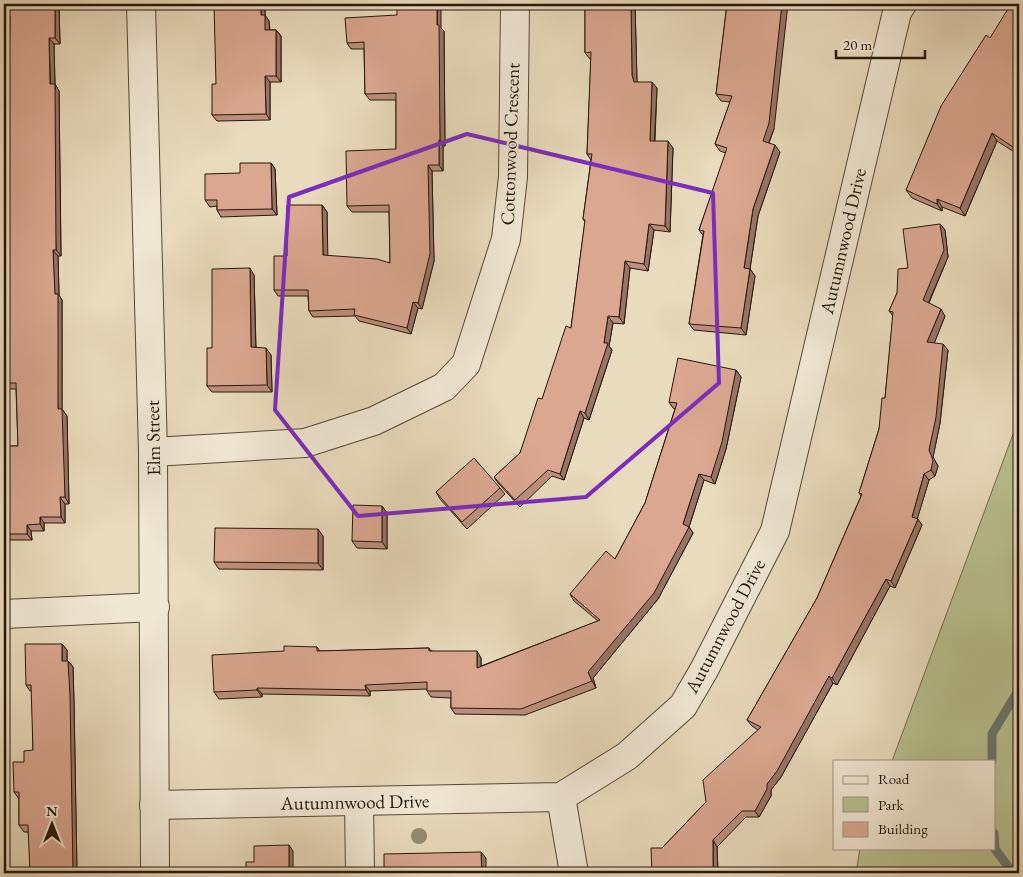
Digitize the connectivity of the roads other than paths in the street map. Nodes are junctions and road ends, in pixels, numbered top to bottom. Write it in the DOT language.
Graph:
graph roads {
  1 [pos="141,4"];
  2 [pos="515,4"];
  3 [pos="902,4"];
  4 [pos="153,452"];
  5 [pos="155,607"];
  6 [pos="4,614"];
  7 [pos="561,797"];
  8 [pos="359,802"];
  9 [pos="154,805"];
  10 [pos="155,873"];
  11 [pos="360,873"];
  12 [pos="574,873"];
  1 -- 4 [label="street, Elm Street"];
  2 -- 4 [label="street, Cottonwood Crescent"];
  3 -- 7 [label="street, Autumnwood Drive"];
  4 -- 5 [label="street, Elm Street"];
  5 -- 6 [label="street"];
  5 -- 9 [label="street, Elm Street"];
  7 -- 8 [label="street, Autumnwood Drive"];
  7 -- 12 [label="street"];
  8 -- 9 [label="street, Autumnwood Drive"];
  8 -- 11 [label="street"];
  9 -- 10 [label="street, Elm Street"];
}
